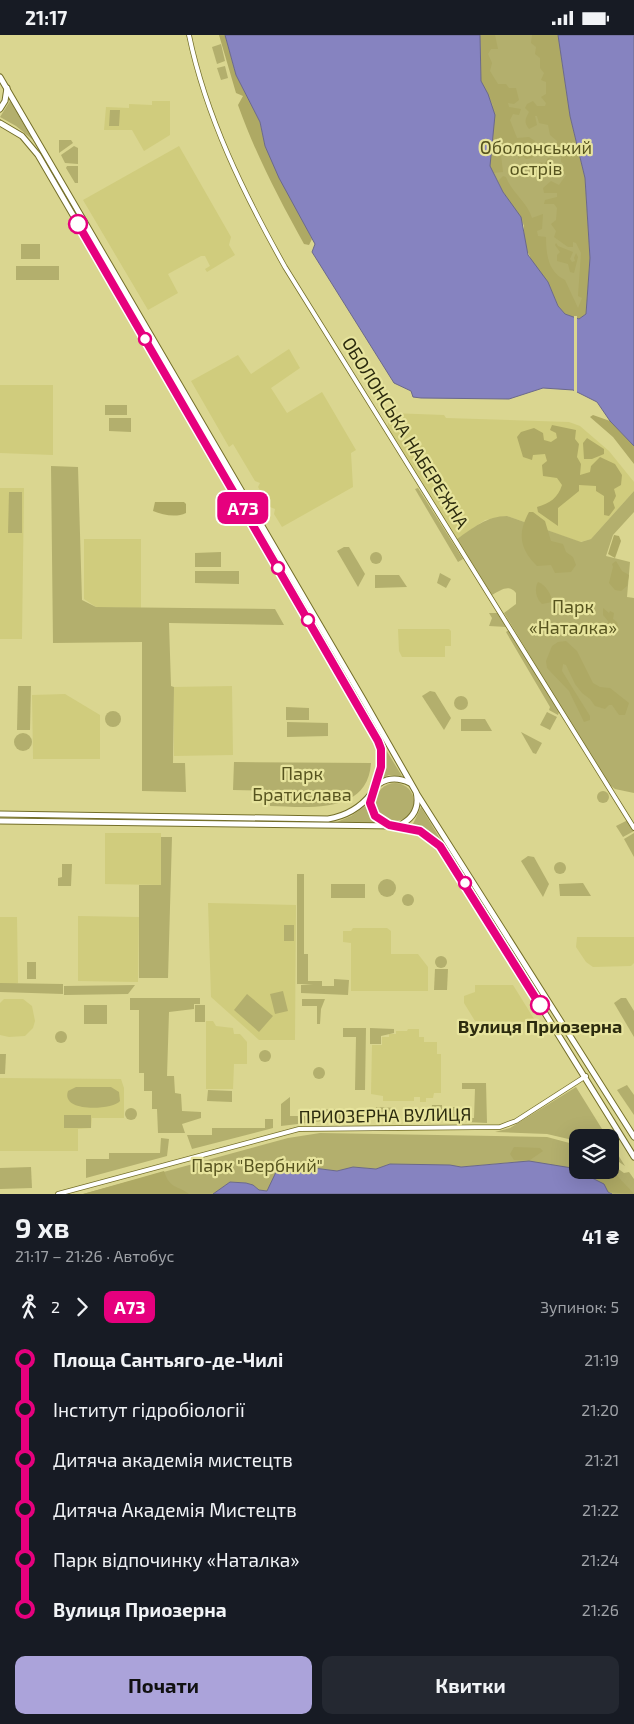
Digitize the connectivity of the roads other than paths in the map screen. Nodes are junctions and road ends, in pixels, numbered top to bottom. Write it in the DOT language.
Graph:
graph roads {
  1 [pos="189,35"];
  2 [pos="1,77"];
  3 [pos="7,87"];
  4 [pos="0,109"];
  5 [pos="0,123"];
  6 [pos="276,550"];
  7 [pos="269,553"];
  8 [pos="410,783"];
  9 [pos="375,787"];
  10 [pos="416,792"];
  11 [pos="371,793"];
  12 [pos="0,814"];
  13 [pos="0,821"];
  14 [pos="389,825"];
  15 [pos="398,825"];
  16 [pos="634,828"];
  17 [pos="560,1018"];
  18 [pos="552,1023"];
  19 [pos="586,1076"];
  20 [pos="634,1137"];
  21 [pos="634,1157"];
  22 [pos="58,1194"];
  1 -- 16 [label="street, ОБОЛОНСЬКА НАБЕРЕЖНА"];
  2 -- 3 [label="main road"];
  3 -- 4 [label="main road"];
  3 -- 6 [label="main road"];
  5 -- 7 [label="main road"];
  6 -- 7 [label="main road"];
  6 -- 8 [label="main road"];
  7 -- 9 [label="main road"];
  8 -- 9 [label="main road"];
  8 -- 10 [label="main road"];
  9 -- 11 [label="main road"];
  10 -- 15 [label="main road"];
  10 -- 17 [label="main road"];
  11 -- 12 [label="main road"];
  11 -- 14 [label="main road"];
  13 -- 14 [label="main road"];
  14 -- 15 [label="main road"];
  15 -- 18 [label="main road"];
  17 -- 18 [label="main road"];
  17 -- 20 [label="main road"];
  18 -- 19 [label="main road"];
  19 -- 21 [label="main road"];
  19 -- 22 [label="street, ПРИОЗЕРНА ВУЛИЦЯ"];
}
